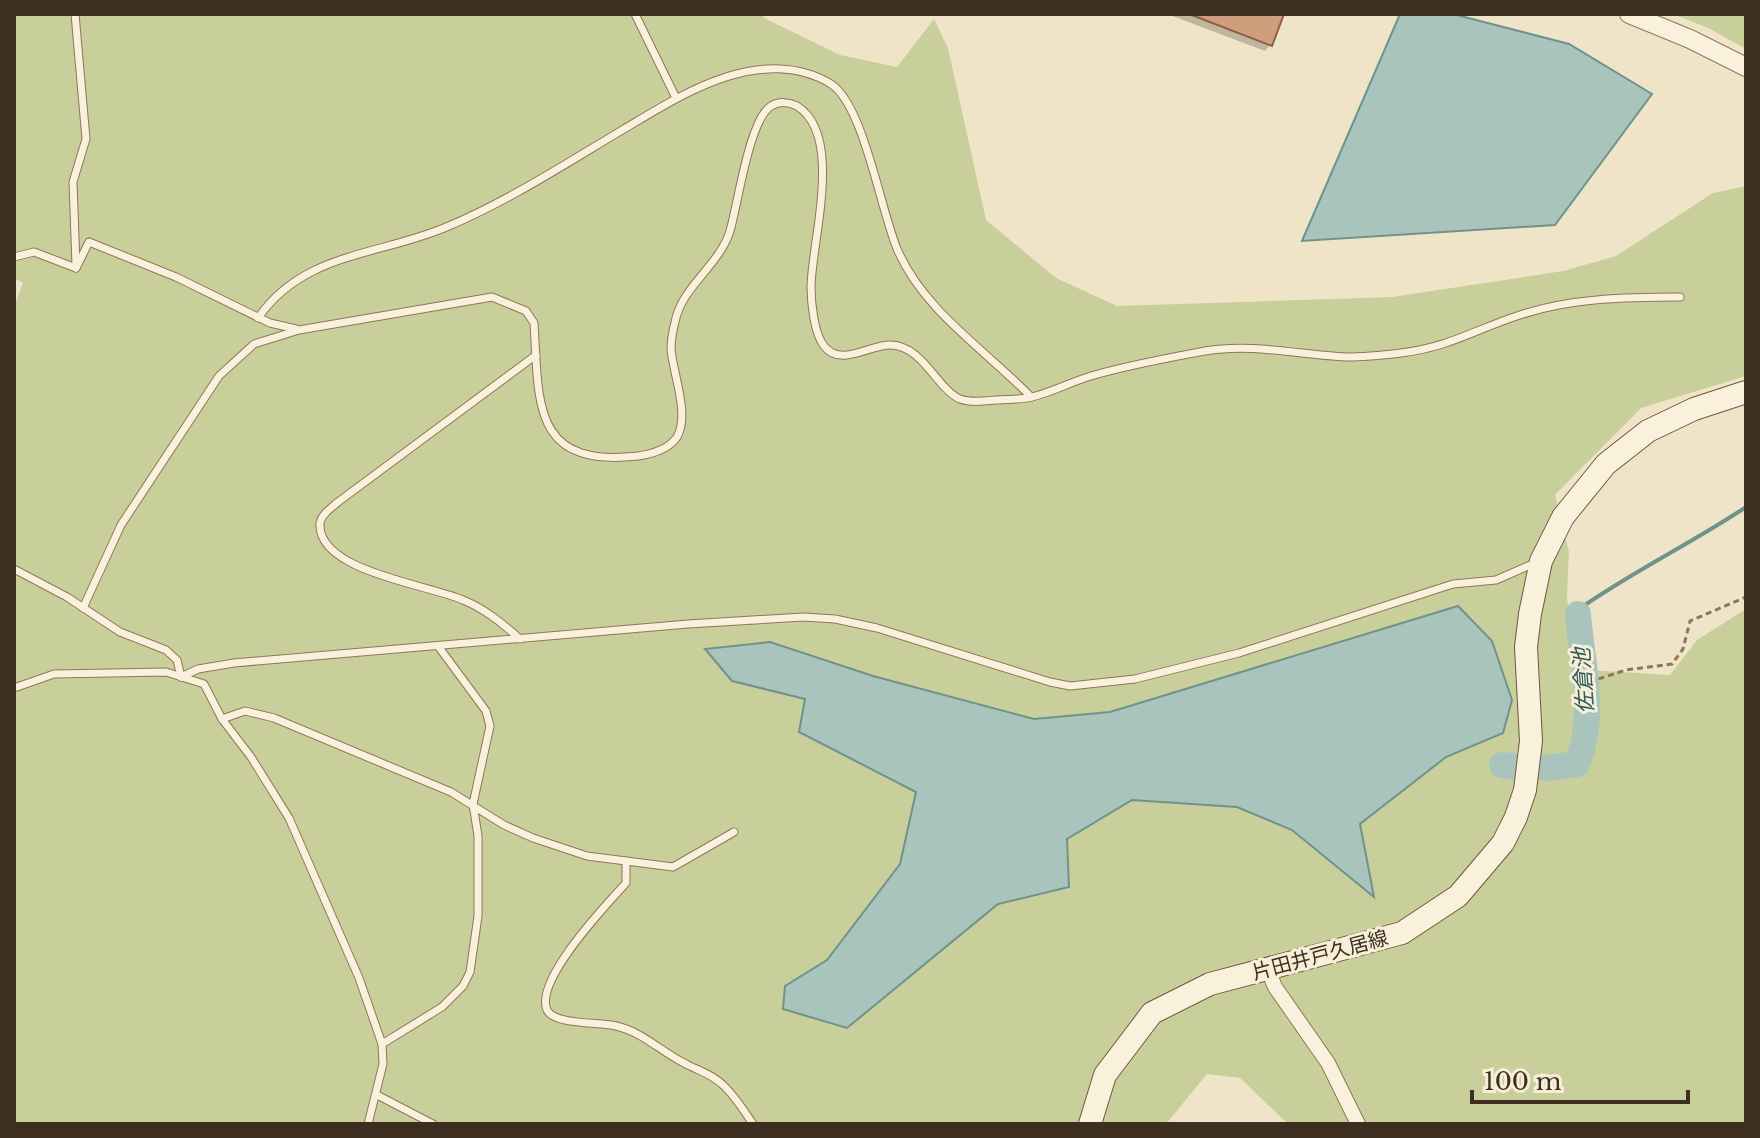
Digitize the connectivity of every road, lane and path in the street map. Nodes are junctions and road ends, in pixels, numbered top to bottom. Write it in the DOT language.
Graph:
graph roads {
  1 [pos="75,14"];
  2 [pos="635,14"];
  3 [pos="1629,14"];
  4 [pos="1746,67"];
  5 [pos="676,98"];
  6 [pos="14,257"];
  7 [pos="76,268"];
  8 [pos="1680,297"];
  9 [pos="258,318"];
  10 [pos="299,330"];
  11 [pos="536,355"];
  12 [pos="1746,392"];
  13 [pos="1031,397"];
  14 [pos="1541,561"];
  15 [pos="14,569"];
  16 [pos="1746,597"];
  17 [pos="83,608"];
  18 [pos="520,639"];
  19 [pos="438,646"];
  20 [pos="181,677"];
  21 [pos="1589,682"];
  22 [pos="14,688"];
  23 [pos="222,719"];
  24 [pos="473,804"];
  25 [pos="734,832"];
  26 [pos="626,861"];
  27 [pos="1268,970"];
  28 [pos="382,1044"];
  29 [pos="377,1095"];
  30 [pos="368,1124"];
  31 [pos="433,1124"];
  32 [pos="753,1124"];
  33 [pos="1090,1124"];
  34 [pos="1358,1124"];
  1 -- 7 [label="lane"];
  2 -- 5 [label="lane"];
  3 -- 4 [label="street"];
  5 -- 9 [label="lane"];
  5 -- 13 [label="lane"];
  6 -- 7 [label="lane"];
  7 -- 9 [label="lane"];
  8 -- 13 [label="lane"];
  9 -- 10 [label="lane"];
  10 -- 11 [label="lane"];
  10 -- 17 [label="lane"];
  11 -- 13 [label="lane"];
  11 -- 18 [label="lane"];
  12 -- 14 [label="main road, 片田井戸久居線"];
  14 -- 18 [label="lane"];
  14 -- 27 [label="main road, 片田井戸久居線"];
  15 -- 17 [label="lane"];
  16 -- 21 [label="path"];
  17 -- 20 [label="lane"];
  18 -- 19 [label="lane"];
  19 -- 20 [label="lane"];
  19 -- 24 [label="lane"];
  20 -- 22 [label="lane"];
  20 -- 23 [label="lane"];
  23 -- 24 [label="lane"];
  23 -- 28 [label="lane"];
  24 -- 26 [label="lane"];
  24 -- 28 [label="lane"];
  25 -- 26 [label="lane"];
  26 -- 32 [label="lane"];
  27 -- 33 [label="main road, 片田井戸久居線"];
  27 -- 34 [label="street"];
  28 -- 29 [label="lane"];
  29 -- 30 [label="lane"];
  29 -- 31 [label="lane"];
}
